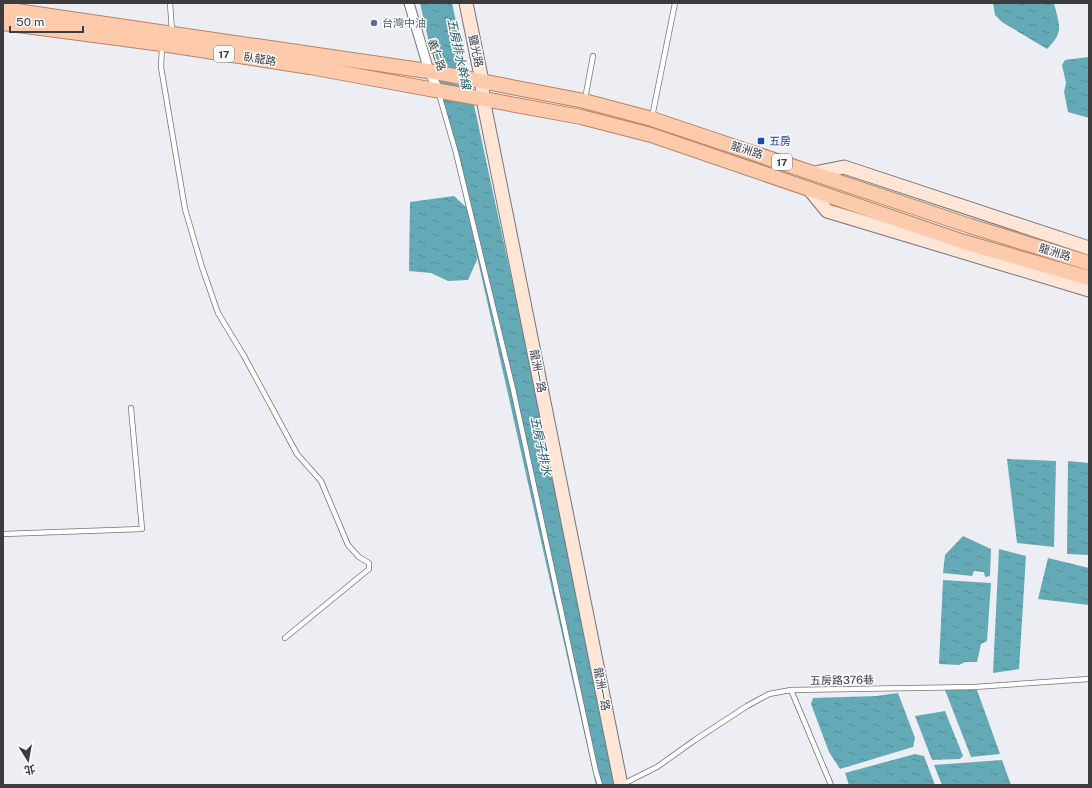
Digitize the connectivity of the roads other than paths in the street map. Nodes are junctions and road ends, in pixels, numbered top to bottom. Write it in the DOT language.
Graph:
graph roads {
  1 [pos="170,3"];
  2 [pos="409,3"];
  3 [pos="466,3"];
  4 [pos="674,3"];
  5 [pos="3,9"];
  6 [pos="3,23"];
  7 [pos="172,33"];
  8 [pos="162,44"];
  9 [pos="593,56"];
  10 [pos="432,72"];
  11 [pos="476,80"];
  12 [pos="441,91"];
  13 [pos="477,98"];
  14 [pos="584,101"];
  15 [pos="652,119"];
  16 [pos="814,172"];
  17 [pos="809,189"];
  18 [pos="1089,248"];
  19 [pos="1089,263"];
  20 [pos="1089,278"];
  21 [pos="1089,290"];
  22 [pos="131,408"];
  23 [pos="3,534"];
  24 [pos="285,638"];
  25 [pos="1089,679"];
  26 [pos="792,690"];
  27 [pos="600,785"];
  28 [pos="621,785"];
  29 [pos="831,785"];
  1 -- 7 [label="lane"];
  2 -- 10 [label="street, 義仁路"];
  3 -- 11 [label="street, 鹽光路"];
  4 -- 15 [label="lane"];
  5 -- 7 [label="main road, 臥龍路 / 17"];
  6 -- 8 [label="main road, 臥龍路 / 17"];
  7 -- 8 [label="lane"];
  7 -- 10 [label="main road, 臥龍路 / 17"];
  8 -- 12 [label="main road, 臥龍路 / 17"];
  8 -- 24 [label="lane"];
  9 -- 14 [label="lane"];
  10 -- 11 [label="main road, 17"];
  10 -- 12 [label="street, 義仁路"];
  11 -- 13 [label="street, 鹽光路"];
  11 -- 14 [label="main road, 龍洲路 / 17"];
  12 -- 13 [label="main road, 17"];
  12 -- 27 [label="lane"];
  13 -- 17 [label="main road, 龍洲路 / 17"];
  13 -- 28 [label="street, 龍洲一路"];
  14 -- 15 [label="main road, 龍洲路 / 17"];
  15 -- 16 [label="main road, 龍洲路 / 17"];
  16 -- 18 [label="street"];
  16 -- 19 [label="main road, 龍洲路 / 17"];
  17 -- 20 [label="main road, 龍洲路 / 17"];
  17 -- 21 [label="street"];
  22 -- 23 [label="lane"];
  25 -- 26 [label="lane, 五房路376巷"];
  26 -- 28 [label="lane, 五房路376巷"];
  26 -- 29 [label="lane"];
}
